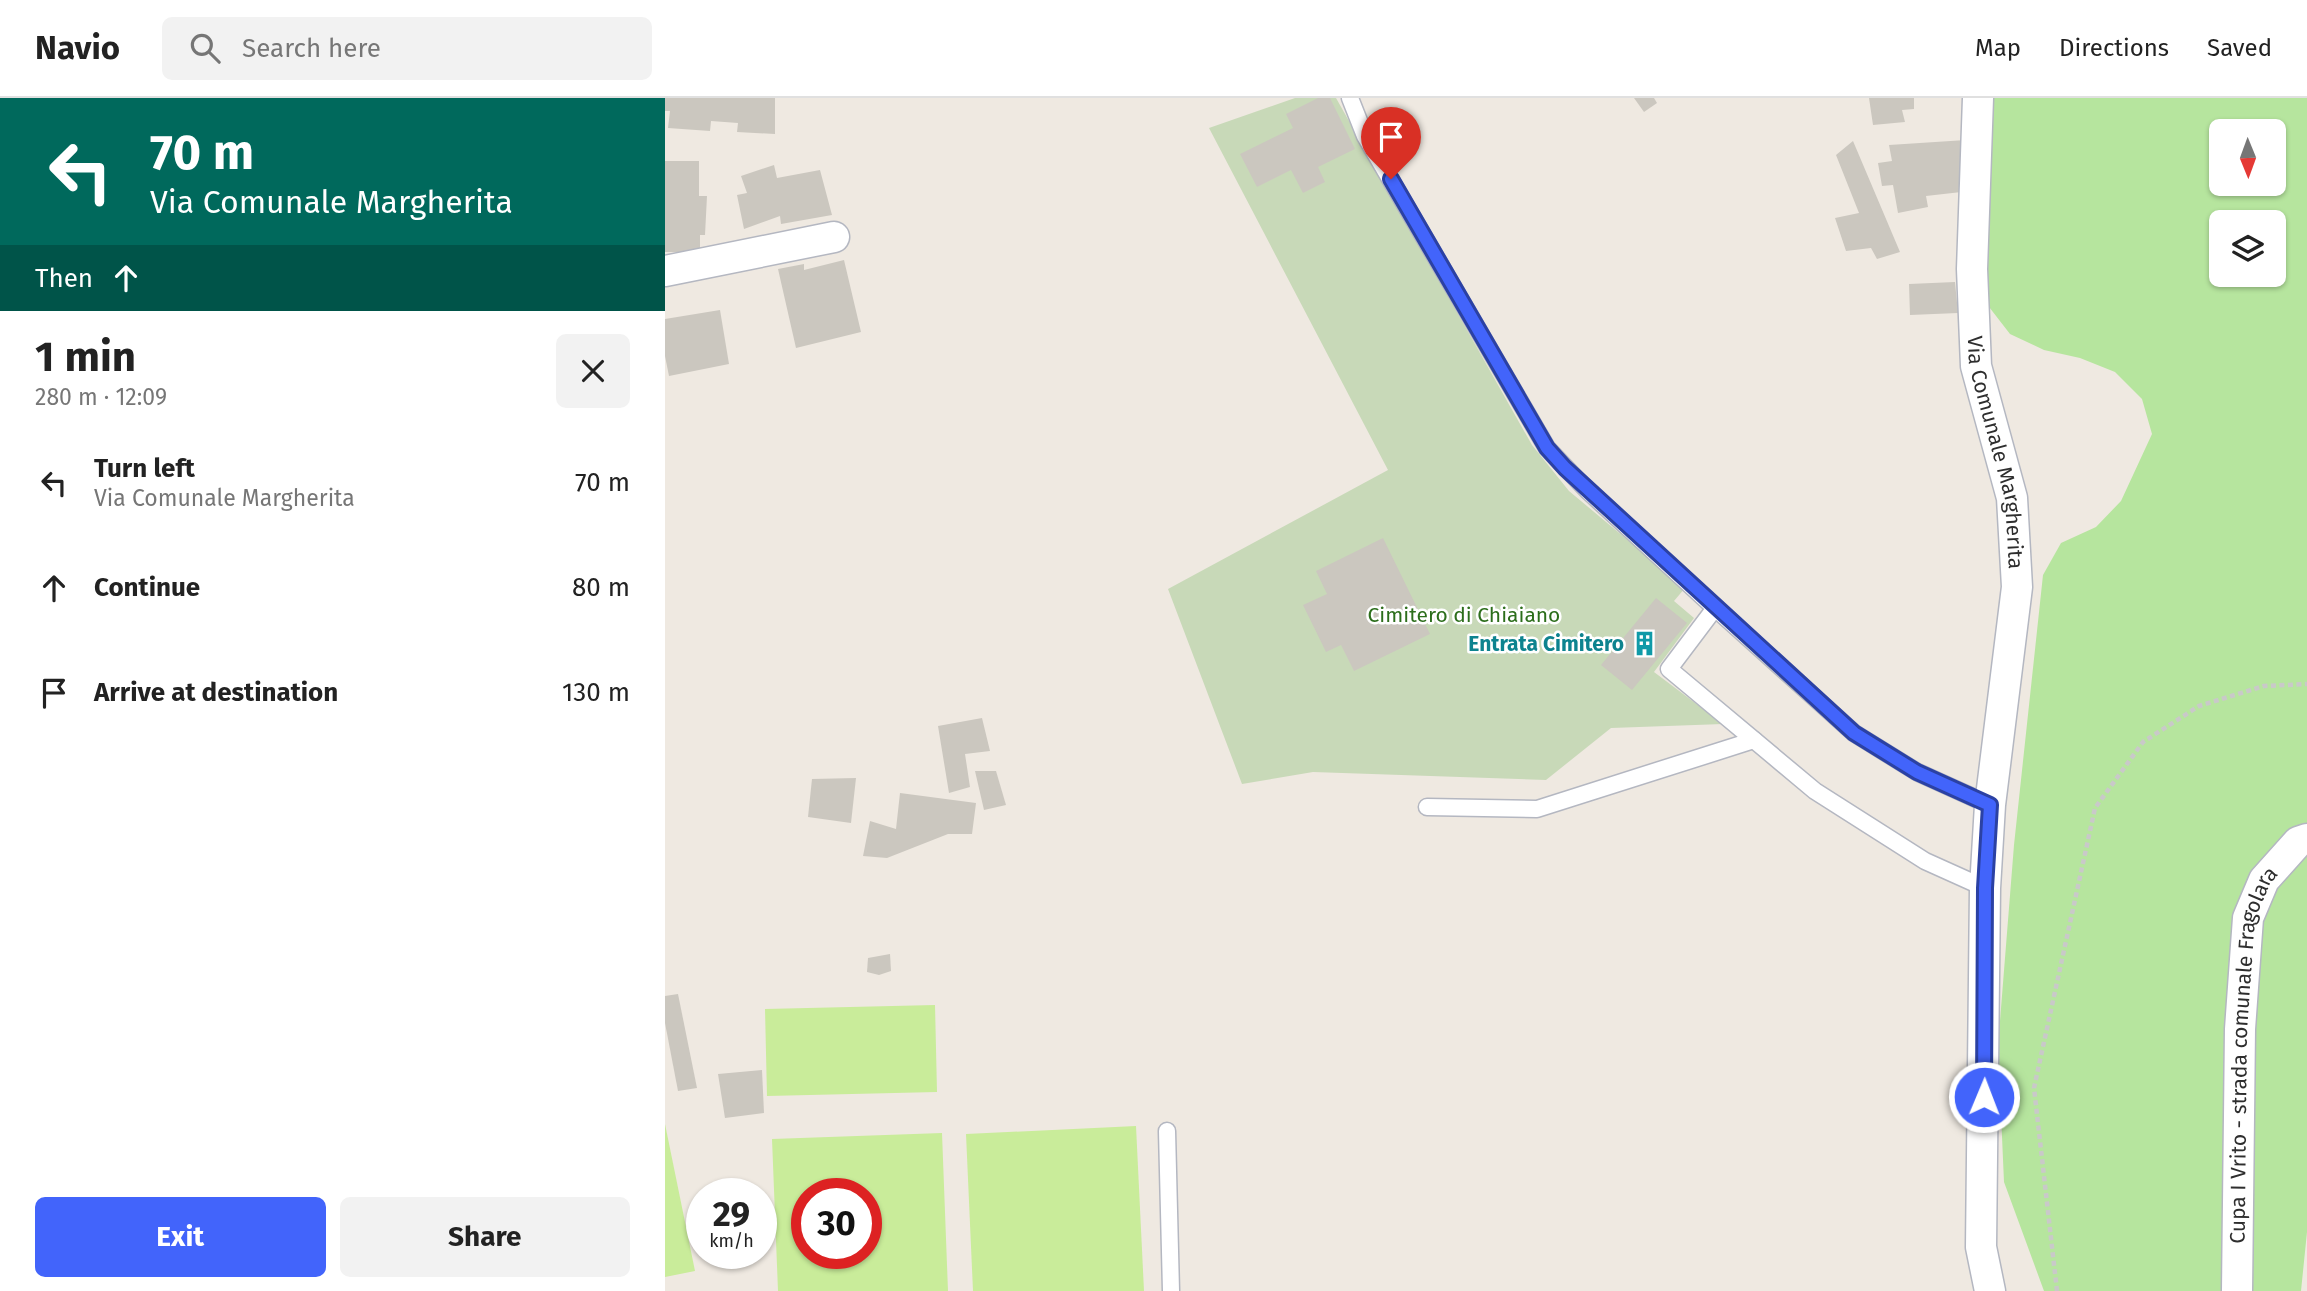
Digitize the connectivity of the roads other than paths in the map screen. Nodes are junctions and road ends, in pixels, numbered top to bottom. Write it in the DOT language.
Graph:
graph roads {
  1 [pos="1350,98"];
  2 [pos="1978,98"];
  3 [pos="834,237"];
  4 [pos="665,271"];
  5 [pos="1715,608"];
  6 [pos="1754,740"];
  7 [pos="1990,805"];
  8 [pos="1427,807"];
  9 [pos="2307,839"];
  10 [pos="1985,888"];
  11 [pos="1167,1131"];
  12 [pos="1171,1291"];
  13 [pos="1990,1291"];
  14 [pos="2237,1291"];
  1 -- 5 [label="lane"];
  2 -- 7 [label="street, Via Comunale Margherita"];
  3 -- 4 [label="street"];
  5 -- 6 [label="lane"];
  5 -- 7 [label="lane"];
  6 -- 8 [label="lane"];
  6 -- 10 [label="lane"];
  7 -- 10 [label="street, Via Comunale Margherita"];
  9 -- 14 [label="street, Cupa I Vrito - strada comunale Fragolara"];
  10 -- 13 [label="street, Via Comunale Margherita"];
  11 -- 12 [label="lane"];
}
